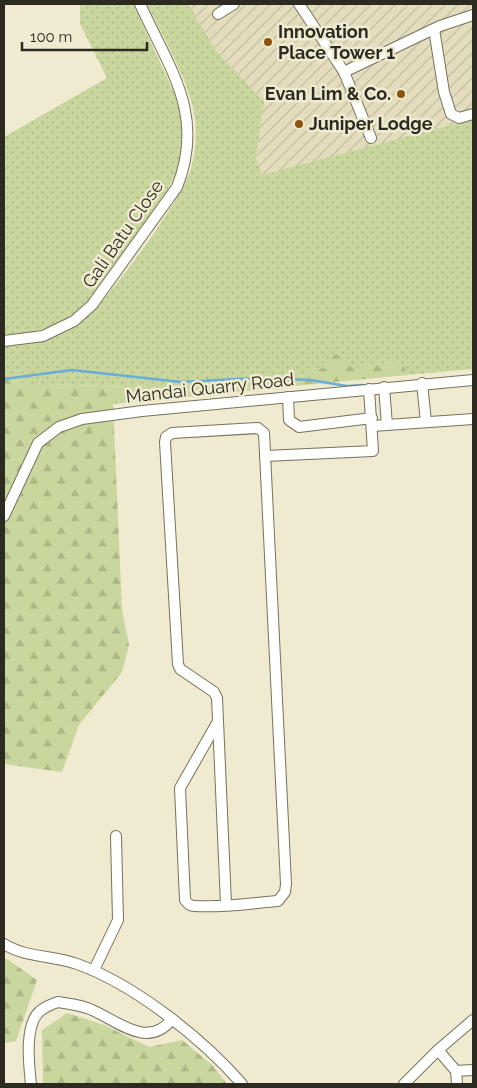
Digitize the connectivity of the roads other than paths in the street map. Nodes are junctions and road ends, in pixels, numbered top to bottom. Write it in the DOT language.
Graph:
graph roads {
  1 [pos="140,4"];
  2 [pos="234,4"];
  3 [pos="299,4"];
  4 [pos="218,14"];
  5 [pos="473,15"];
  6 [pos="434,29"];
  7 [pos="344,72"];
  8 [pos="473,114"];
  9 [pos="371,138"];
  10 [pos="4,341"];
  11 [pos="473,380"];
  12 [pos="422,384"];
  13 [pos="384,388"];
  14 [pos="369,389"];
  15 [pos="288,397"];
  16 [pos="473,419"];
  17 [pos="372,422"];
  18 [pos="426,422"];
  19 [pos="387,425"];
  20 [pos="265,456"];
  21 [pos="4,516"];
  22 [pos="217,723"];
  23 [pos="116,836"];
  24 [pos="226,904"];
  25 [pos="4,944"];
  26 [pos="94,970"];
  27 [pos="172,1019"];
  28 [pos="473,1020"];
  29 [pos="438,1050"];
  30 [pos="473,1070"];
  31 [pos="456,1071"];
  32 [pos="31,1084"];
  33 [pos="242,1084"];
  34 [pos="404,1084"];
  35 [pos="457,1084"];
  1 -- 10 [label="street, Gali Batu Close"];
  2 -- 4 [label="street"];
  3 -- 7 [label="street"];
  5 -- 6 [label="street"];
  6 -- 7 [label="street"];
  6 -- 8 [label="street"];
  7 -- 9 [label="street"];
  11 -- 12 [label="street, Mandai Quarry Road"];
  12 -- 13 [label="street, Mandai Quarry Road"];
  12 -- 18 [label="street"];
  13 -- 14 [label="street, Mandai Quarry Road"];
  13 -- 19 [label="street"];
  14 -- 15 [label="street, Mandai Quarry Road"];
  14 -- 17 [label="street"];
  15 -- 17 [label="street"];
  15 -- 21 [label="street, Mandai Quarry Road"];
  16 -- 18 [label="street"];
  17 -- 19 [label="street"];
  17 -- 20 [label="street"];
  18 -- 19 [label="street"];
  20 -- 22 [label="street"];
  20 -- 24 [label="street"];
  22 -- 24 [label="street"];
  22 -- 24 [label="street"];
  23 -- 26 [label="street"];
  25 -- 26 [label="street"];
  26 -- 27 [label="street"];
  27 -- 32 [label="street"];
  27 -- 33 [label="street"];
  28 -- 29 [label="street"];
  29 -- 31 [label="street"];
  29 -- 34 [label="street"];
  30 -- 31 [label="street"];
  31 -- 35 [label="street"];
}
